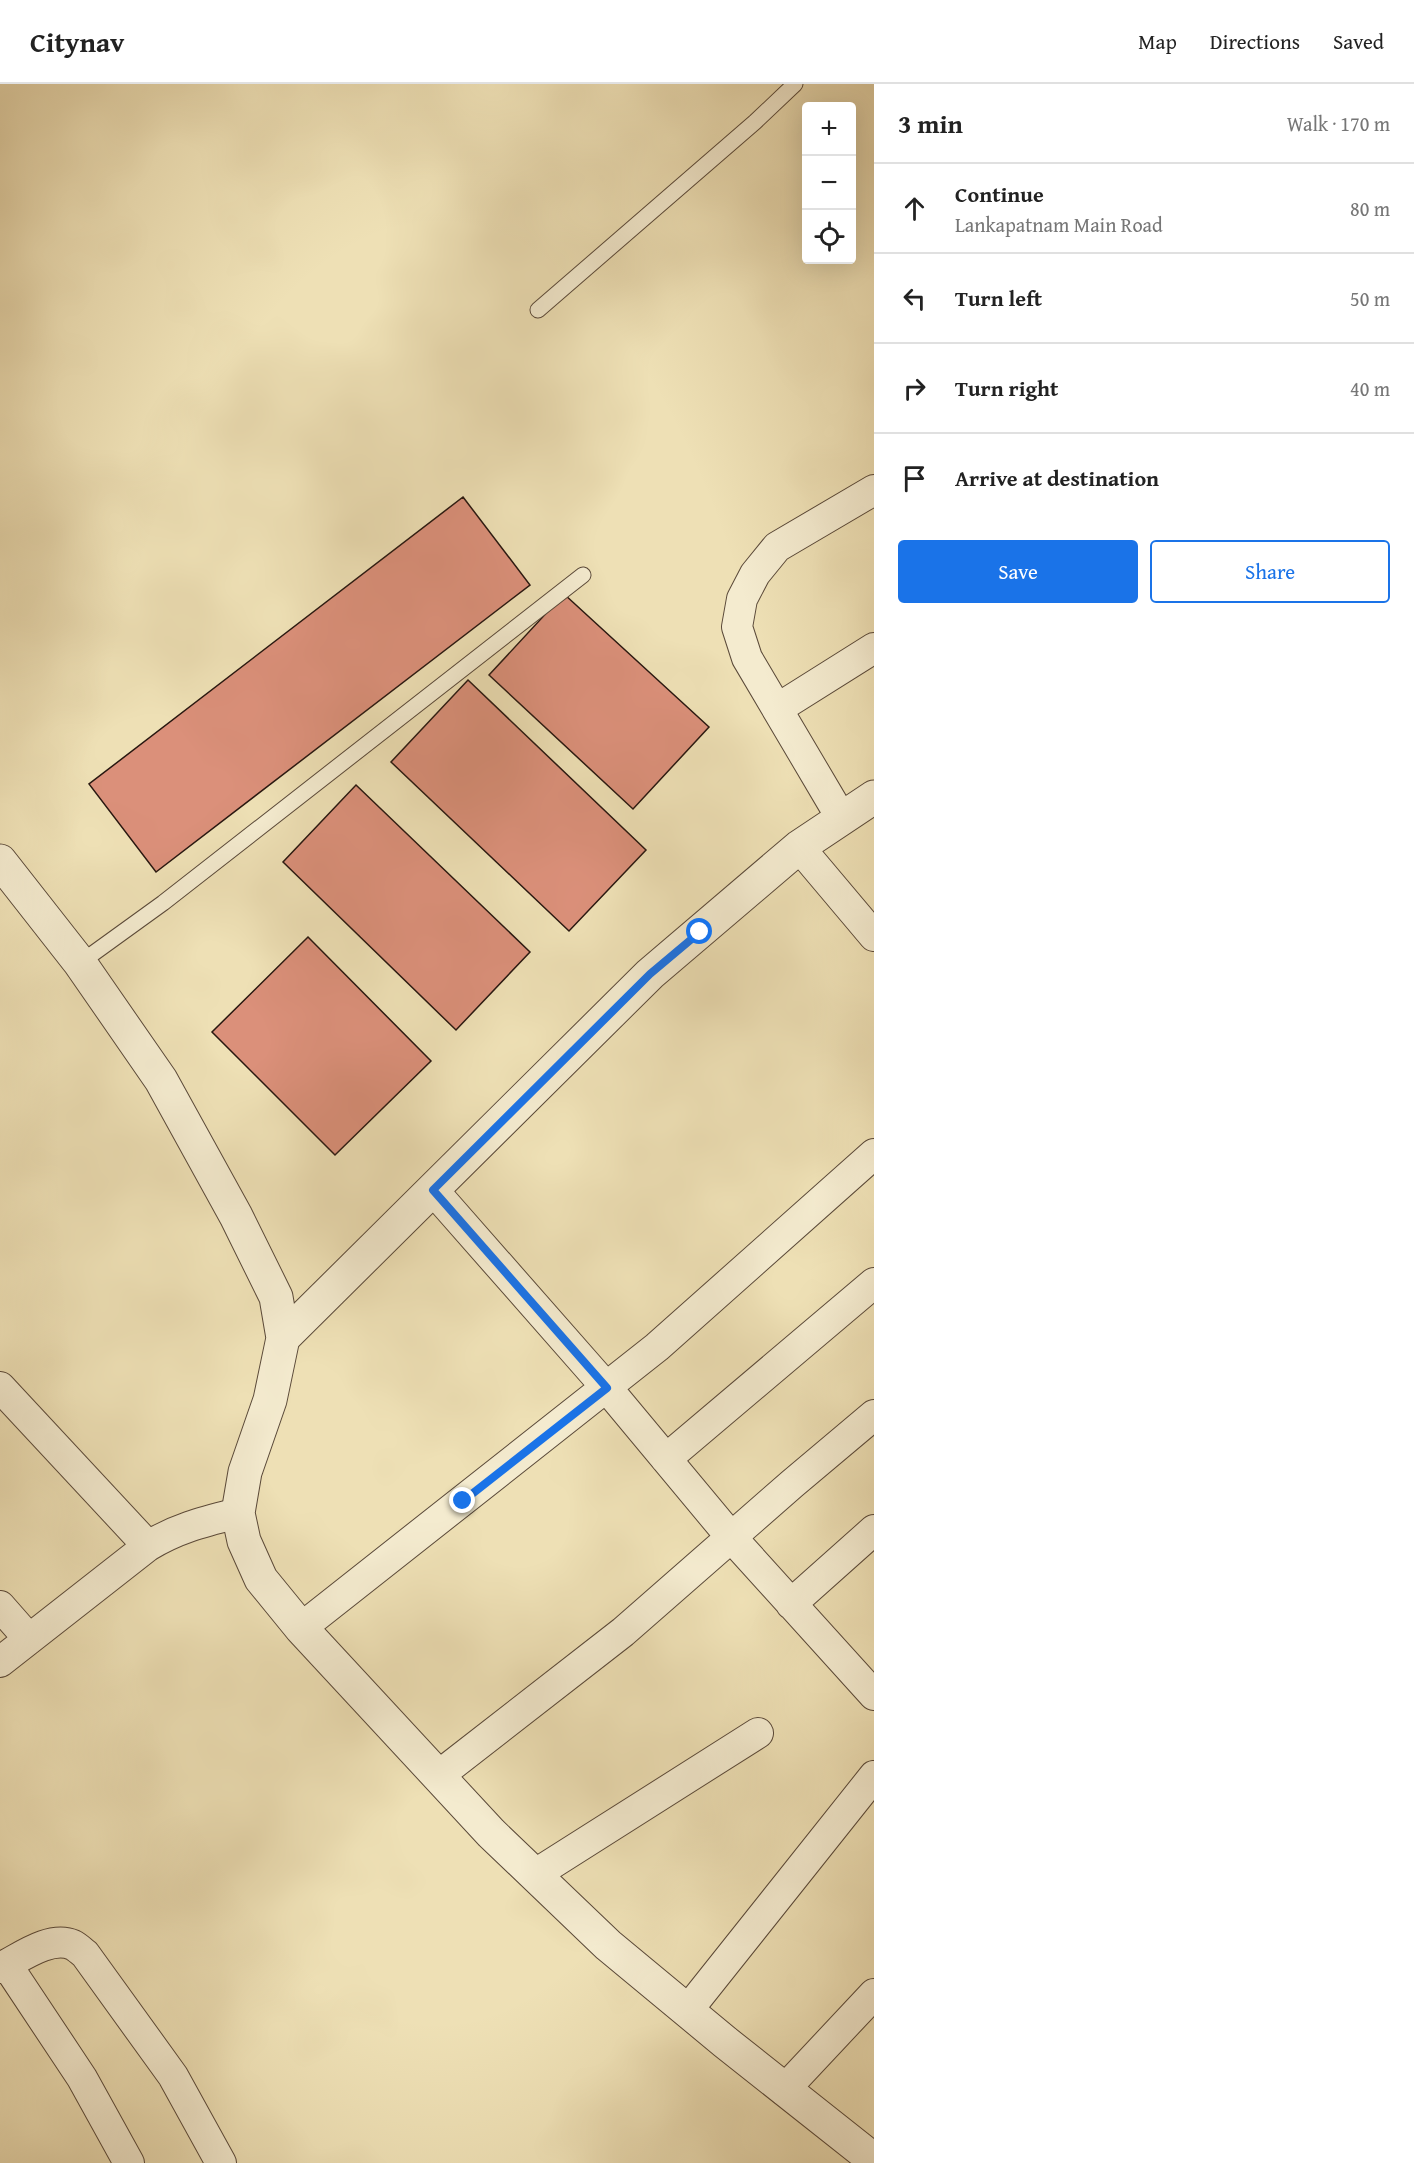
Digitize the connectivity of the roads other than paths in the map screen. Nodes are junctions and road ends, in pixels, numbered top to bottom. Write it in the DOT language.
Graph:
graph roads {
  1 [pos="795,84"];
  2 [pos="538,310"];
  3 [pos="874,489"];
  4 [pos="584,575"];
  5 [pos="874,648"];
  6 [pos="777,709"];
  7 [pos="874,798"];
  8 [pos="842,819"];
  9 [pos="799,847"];
  10 [pos="0,861"];
  11 [pos="874,936"];
  12 [pos="80,963"];
  13 [pos="874,1154"];
  14 [pos="433,1190"];
  15 [pos="874,1283"];
  16 [pos="283,1338"];
  17 [pos="0,1387"];
  18 [pos="607,1388"];
  19 [pos="874,1415"];
  20 [pos="666,1459"];
  21 [pos="238,1513"];
  22 [pos="874,1531"];
  23 [pos="731,1537"];
  24 [pos="148,1546"];
  25 [pos="791,1604"];
  26 [pos="0,1606"];
  27 [pos="301,1628"];
  28 [pos="29,1639"];
  29 [pos="0,1662"];
  30 [pos="874,1695"];
  31 [pos="758,1733"];
  32 [pos="438,1776"];
  33 [pos="874,1776"];
  34 [pos="534,1875"];
  35 [pos="3,1967"];
  36 [pos="874,1994"];
  37 [pos="687,2011"];
  38 [pos="784,2090"];
  39 [pos="874,2160"];
  40 [pos="129,2163"];
  41 [pos="221,2163"];
  1 -- 2 [label="lane"];
  3 -- 6 [label="street"];
  4 -- 12 [label="lane"];
  5 -- 6 [label="street"];
  6 -- 8 [label="street"];
  7 -- 8 [label="street"];
  8 -- 9 [label="street"];
  9 -- 11 [label="street"];
  9 -- 14 [label="street"];
  10 -- 12 [label="street"];
  12 -- 16 [label="street"];
  13 -- 18 [label="street"];
  14 -- 16 [label="street"];
  14 -- 18 [label="street"];
  15 -- 20 [label="street"];
  16 -- 21 [label="street"];
  17 -- 24 [label="street"];
  18 -- 20 [label="street"];
  18 -- 27 [label="street"];
  19 -- 23 [label="street"];
  20 -- 23 [label="street"];
  21 -- 24 [label="street"];
  21 -- 27 [label="street"];
  22 -- 25 [label="street"];
  23 -- 25 [label="street"];
  23 -- 32 [label="street"];
  24 -- 28 [label="street"];
  25 -- 30 [label="street"];
  26 -- 28 [label="street"];
  27 -- 32 [label="street"];
  28 -- 29 [label="street"];
  31 -- 34 [label="street"];
  32 -- 34 [label="street"];
  33 -- 37 [label="street"];
  34 -- 37 [label="street"];
  35 -- 40 [label="street"];
  35 -- 41 [label="street"];
  36 -- 38 [label="street"];
  37 -- 38 [label="street"];
  38 -- 39 [label="street"];
}
